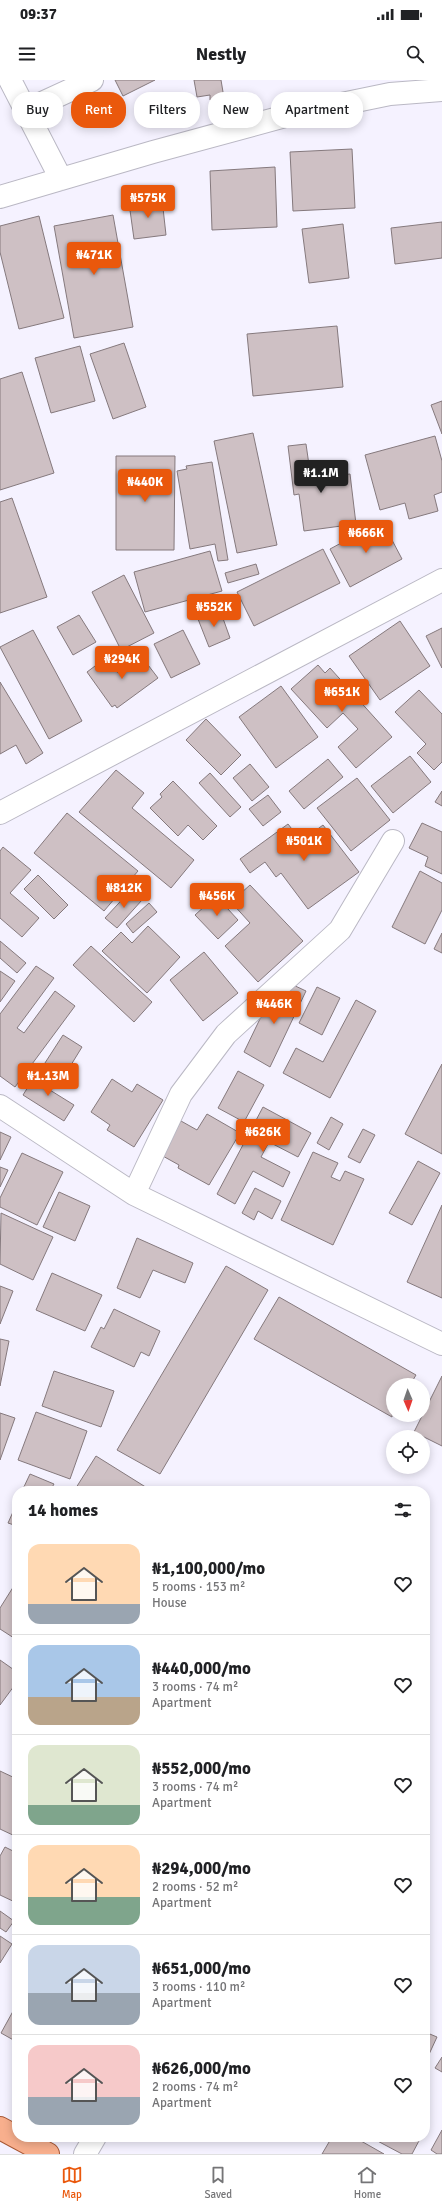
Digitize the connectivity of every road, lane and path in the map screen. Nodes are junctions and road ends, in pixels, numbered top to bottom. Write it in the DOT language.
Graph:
graph roads {
  1 [pos="10,80"];
  2 [pos="92,80"];
  3 [pos="442,90"];
  4 [pos="17,92"];
  5 [pos="63,93"];
  6 [pos="36,128"];
  7 [pos="61,179"];
  8 [pos="0,197"];
  9 [pos="442,580"];
  10 [pos="0,812"];
  11 [pos="393,841"];
  12 [pos="0,1106"];
  13 [pos="134,1194"];
  14 [pos="442,1344"];
  15 [pos="0,2128"];
  16 [pos="12,2135"];
  17 [pos="23,2142"];
  18 [pos="92,2142"];
  19 [pos="40,2152"];
  20 [pos="85,2154"];
  1 -- 4 [label="street"];
  2 -- 5 [label="street"];
  3 -- 7 [label="street"];
  6 -- 7 [label="street"];
  7 -- 8 [label="street"];
  9 -- 10 [label="street"];
  11 -- 13 [label="street"];
  12 -- 13 [label="street"];
  13 -- 14 [label="street"];
  15 -- 16 [label="main road"];
  17 -- 19 [label="main road"];
  18 -- 20 [label="street"];
}
